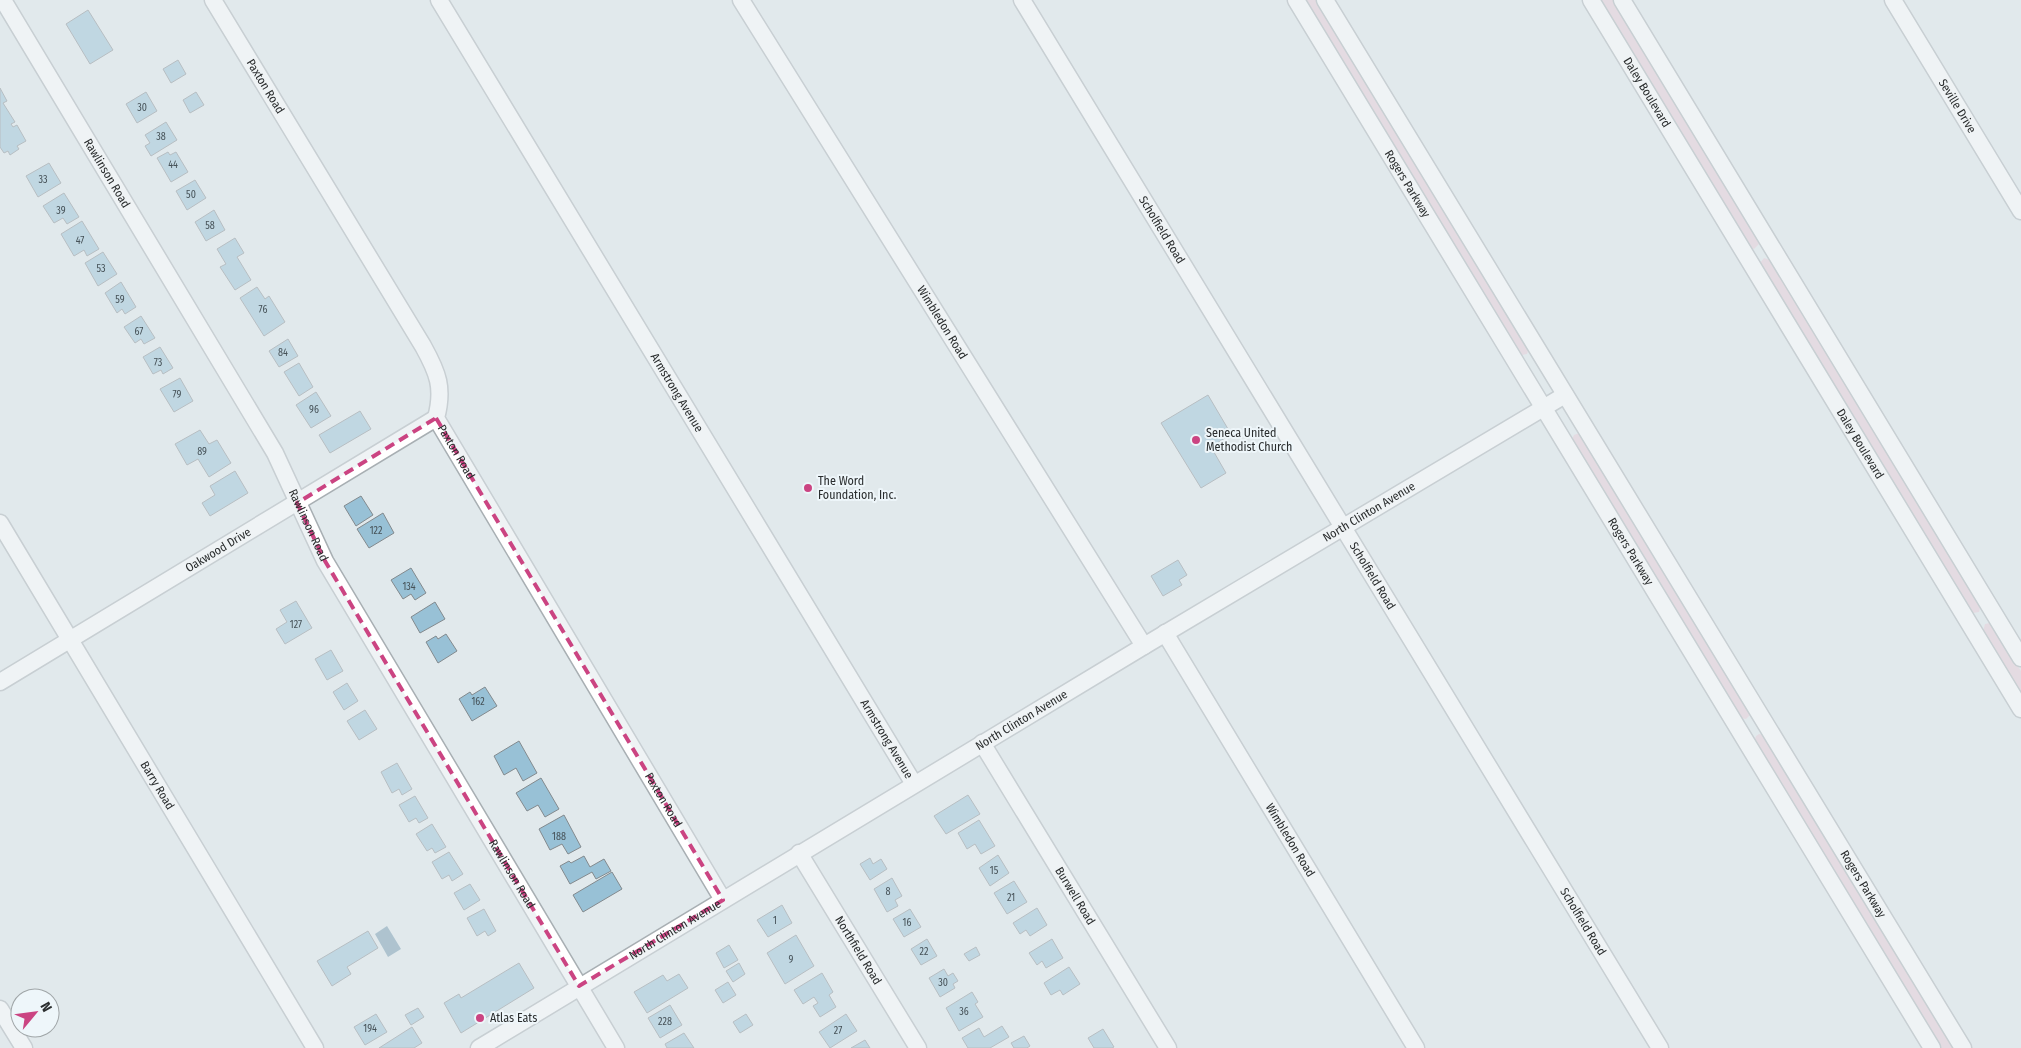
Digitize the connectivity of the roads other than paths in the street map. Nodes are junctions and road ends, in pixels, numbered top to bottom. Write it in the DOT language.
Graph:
graph roads {
  1 [pos="3,0"];
  2 [pos="213,0"];
  3 [pos="439,0"];
  4 [pos="741,0"];
  5 [pos="1022,0"];
  6 [pos="1296,0"];
  7 [pos="1325,0"];
  8 [pos="1591,0"];
  9 [pos="1622,0"];
  10 [pos="1893,0"];
  11 [pos="2021,211"];
  12 [pos="1771,247"];
  13 [pos="1749,260"];
  14 [pos="1541,355"];
  15 [pos="1519,368"];
  16 [pos="1565,395"];
  17 [pos="1543,408"];
  18 [pos="436,418"];
  19 [pos="297,503"];
  20 [pos="0,523"];
  21 [pos="1342,527"];
  22 [pos="1993,612"];
  23 [pos="1971,626"];
  24 [pos="1165,633"];
  25 [pos="70,641"];
  26 [pos="1144,646"];
  27 [pos="2021,658"];
  28 [pos="0,682"];
  29 [pos="2021,708"];
  30 [pos="1763,720"];
  31 [pos="1741,734"];
  32 [pos="982,743"];
  33 [pos="914,784"];
  34 [pos="800,853"];
  35 [pos="723,900"];
  36 [pos="579,986"];
  37 [pos="0,1009"];
  38 [pos="24,1048"];
  39 [pos="315,1048"];
  40 [pos="478,1048"];
  41 [pos="616,1048"];
  42 [pos="918,1048"];
  43 [pos="1168,1048"];
  44 [pos="1416,1048"];
  45 [pos="1660,1048"];
  46 [pos="1932,1048"];
  47 [pos="1963,1048"];
  1 -- 19 [label="street, Rawlinson Road"];
  2 -- 18 [label="street, Paxton Road"];
  3 -- 33 [label="street, Armstrong Avenue"];
  4 -- 26 [label="street, Wimbledon Road"];
  5 -- 21 [label="street, Scholfield Road"];
  6 -- 15 [label="street, Rogers Parkway"];
  7 -- 14 [label="street, Rogers Parkway"];
  8 -- 13 [label="street, Daley Boulevard"];
  9 -- 12 [label="street, Daley Boulevard"];
  10 -- 11 [label="street, Seville Drive"];
  12 -- 13 [label="street"];
  12 -- 22 [label="street, Daley Boulevard"];
  13 -- 23 [label="street, Daley Boulevard"];
  14 -- 15 [label="street"];
  14 -- 16 [label="street, Rogers Parkway"];
  15 -- 17 [label="street, Rogers Parkway"];
  16 -- 17 [label="street, North Clinton Avenue"];
  16 -- 30 [label="street, Rogers Parkway"];
  17 -- 21 [label="street, North Clinton Avenue"];
  17 -- 31 [label="street, Rogers Parkway"];
  18 -- 19 [label="street, Oakwood Drive"];
  18 -- 35 [label="street, Paxton Road"];
  19 -- 25 [label="street, Oakwood Drive"];
  19 -- 36 [label="street, Rawlinson Road"];
  20 -- 25 [label="street, Barry Road"];
  21 -- 24 [label="street, North Clinton Avenue"];
  21 -- 45 [label="street, Scholfield Road"];
  22 -- 23 [label="street"];
  22 -- 27 [label="street, Daley Boulevard"];
  23 -- 29 [label="street, Daley Boulevard"];
  24 -- 26 [label="street, North Clinton Avenue"];
  24 -- 44 [label="street, Wimbledon Road"];
  25 -- 28 [label="street, Oakwood Drive"];
  25 -- 39 [label="street, Barry Road"];
  26 -- 32 [label="street, North Clinton Avenue"];
  30 -- 31 [label="street"];
  30 -- 47 [label="street, Rogers Parkway"];
  31 -- 46 [label="street, Rogers Parkway"];
  32 -- 33 [label="street, North Clinton Avenue"];
  32 -- 43 [label="street, Burwell Road"];
  33 -- 34 [label="street, North Clinton Avenue"];
  34 -- 35 [label="street, North Clinton Avenue"];
  34 -- 42 [label="street, Northfield Road"];
  35 -- 36 [label="street, North Clinton Avenue"];
  36 -- 40 [label="street, North Clinton Avenue"];
  36 -- 41 [label="street, Rawlinson Road"];
  37 -- 38 [label="street"];
}
